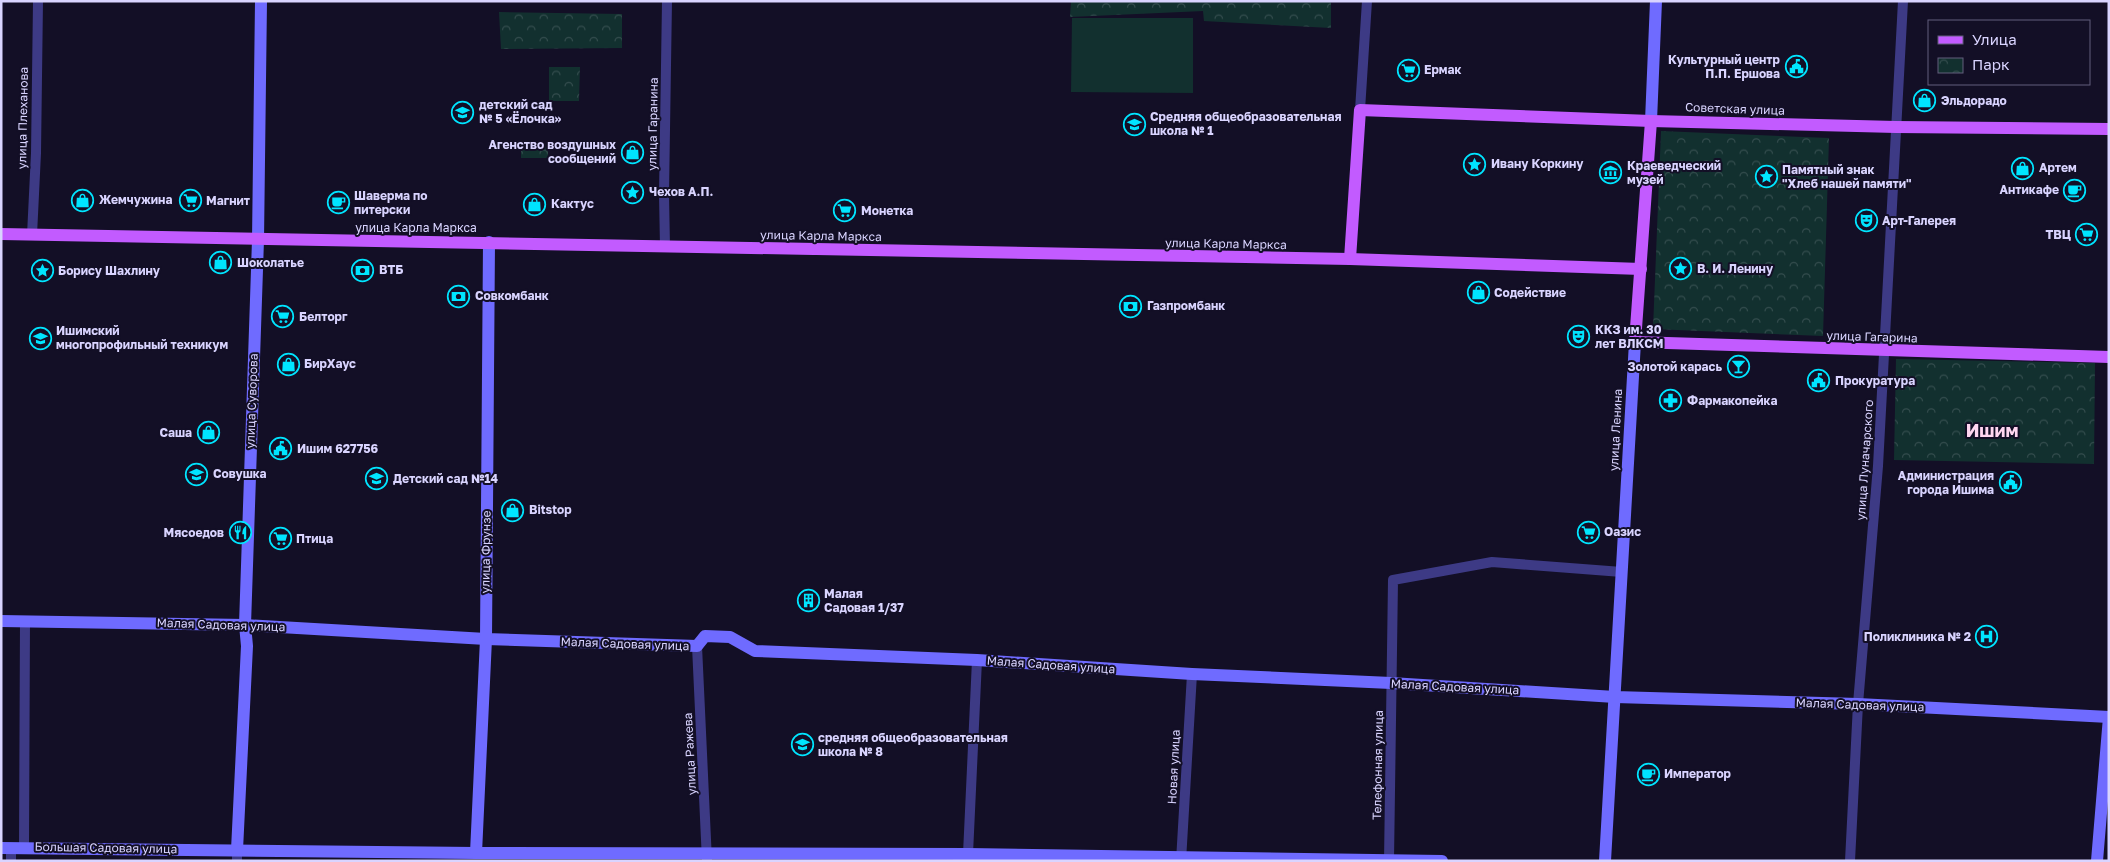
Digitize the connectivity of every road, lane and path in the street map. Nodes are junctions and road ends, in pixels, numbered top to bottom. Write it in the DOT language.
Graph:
graph roads {
  1 [pos="38,1"];
  2 [pos="261,1"];
  3 [pos="667,1"];
  4 [pos="1367,1"];
  5 [pos="1656,1"];
  6 [pos="1903,1"];
  7 [pos="1360,110"];
  8 [pos="1650,121"];
  9 [pos="1896,128"];
  10 [pos="2109,129"];
  11 [pos="1,234"];
  12 [pos="32,236"];
  13 [pos="258,240"];
  14 [pos="489,242"];
  15 [pos="665,247"];
  16 [pos="1350,259"];
  17 [pos="1640,269"];
  18 [pos="1635,342"];
  19 [pos="1884,351"];
  20 [pos="2109,357"];
  21 [pos="1622,572"];
  22 [pos="1,621"];
  23 [pos="25,621"];
  24 [pos="245,625"];
  25 [pos="486,639"];
  26 [pos="697,646"];
  27 [pos="977,660"];
  28 [pos="1192,674"];
  29 [pos="1391,683"];
  30 [pos="1615,696"];
  31 [pos="1858,704"];
  32 [pos="2109,716"];
  33 [pos="12,851"];
  34 [pos="237,855"];
  35 [pos="707,856"];
  36 [pos="476,857"];
  37 [pos="773,857"];
  38 [pos="968,857"];
  39 [pos="1182,858"];
  40 [pos="1389,860"];
  41 [pos="1442,861"];
  42 [pos="1605,861"];
  43 [pos="1850,861"];
  44 [pos="2097,861"];
  1 -- 12 [label="street, улица Плеханова"];
  2 -- 13 [label="street, улица Суворова"];
  3 -- 15 [label="street, улица Гаранина"];
  4 -- 7 [label="street"];
  5 -- 8 [label="street, улица Ленина"];
  6 -- 9 [label="street, улица Луначарского"];
  7 -- 8 [label="main road, Советская улица"];
  7 -- 16 [label="main road"];
  8 -- 9 [label="main road, Советская улица"];
  8 -- 17 [label="main road, улица Ленина"];
  9 -- 10 [label="main road, Советская улица"];
  9 -- 19 [label="street, улица Луначарского"];
  11 -- 12 [label="main road, улица Карла Маркса"];
  12 -- 13 [label="main road, улица Карла Маркса"];
  13 -- 14 [label="main road, улица Карла Маркса"];
  13 -- 24 [label="street, улица Суворова"];
  14 -- 15 [label="main road, улица Карла Маркса"];
  14 -- 25 [label="street, улица Фрунзе"];
  15 -- 16 [label="main road, улица Карла Маркса"];
  16 -- 17 [label="main road, улица Карла Маркса"];
  17 -- 18 [label="main road, улица Ленина"];
  18 -- 19 [label="main road, улица Гагарина"];
  18 -- 21 [label="street, улица Ленина"];
  19 -- 20 [label="main road, улица Гагарина"];
  19 -- 31 [label="street, улица Луначарского"];
  21 -- 29 [label="street, Телефонная улица"];
  21 -- 30 [label="street, улица Ленина"];
  22 -- 23 [label="street, Малая Садовая улица"];
  23 -- 24 [label="street, Малая Садовая улица"];
  23 -- 33 [label="street"];
  24 -- 25 [label="street, Малая Садовая улица"];
  24 -- 34 [label="street, улица Суворова"];
  25 -- 26 [label="street, Малая Садовая улица"];
  25 -- 36 [label="street, улица Фрунзе"];
  26 -- 27 [label="street, Малая Садовая улица"];
  26 -- 35 [label="street, улица Ражева"];
  27 -- 28 [label="street, Малая Садовая улица"];
  27 -- 38 [label="street"];
  28 -- 29 [label="street, Малая Садовая улица"];
  28 -- 39 [label="street, Новая улица"];
  29 -- 30 [label="street, Малая Садовая улица"];
  29 -- 40 [label="street, Телефонная улица"];
  30 -- 31 [label="street, Малая Садовая улица"];
  30 -- 42 [label="street, улица Ленина"];
  31 -- 32 [label="street, Малая Садовая улица"];
  31 -- 43 [label="street, улица Луначарского"];
  32 -- 44 [label="street"];
  33 -- 34 [label="street, Большая Садовая улица"];
  34 -- 36 [label="street, Большая Садовая улица"];
  35 -- 36 [label="street, Большая Садовая улица"];
  35 -- 37 [label="street, Большая Садовая улица"];
  37 -- 38 [label="street, Большая Садовая улица"];
  38 -- 39 [label="street, Большая Садовая улица"];
  39 -- 40 [label="street, Большая Садовая улица"];
  40 -- 41 [label="street, Большая Садовая улица"];
}
